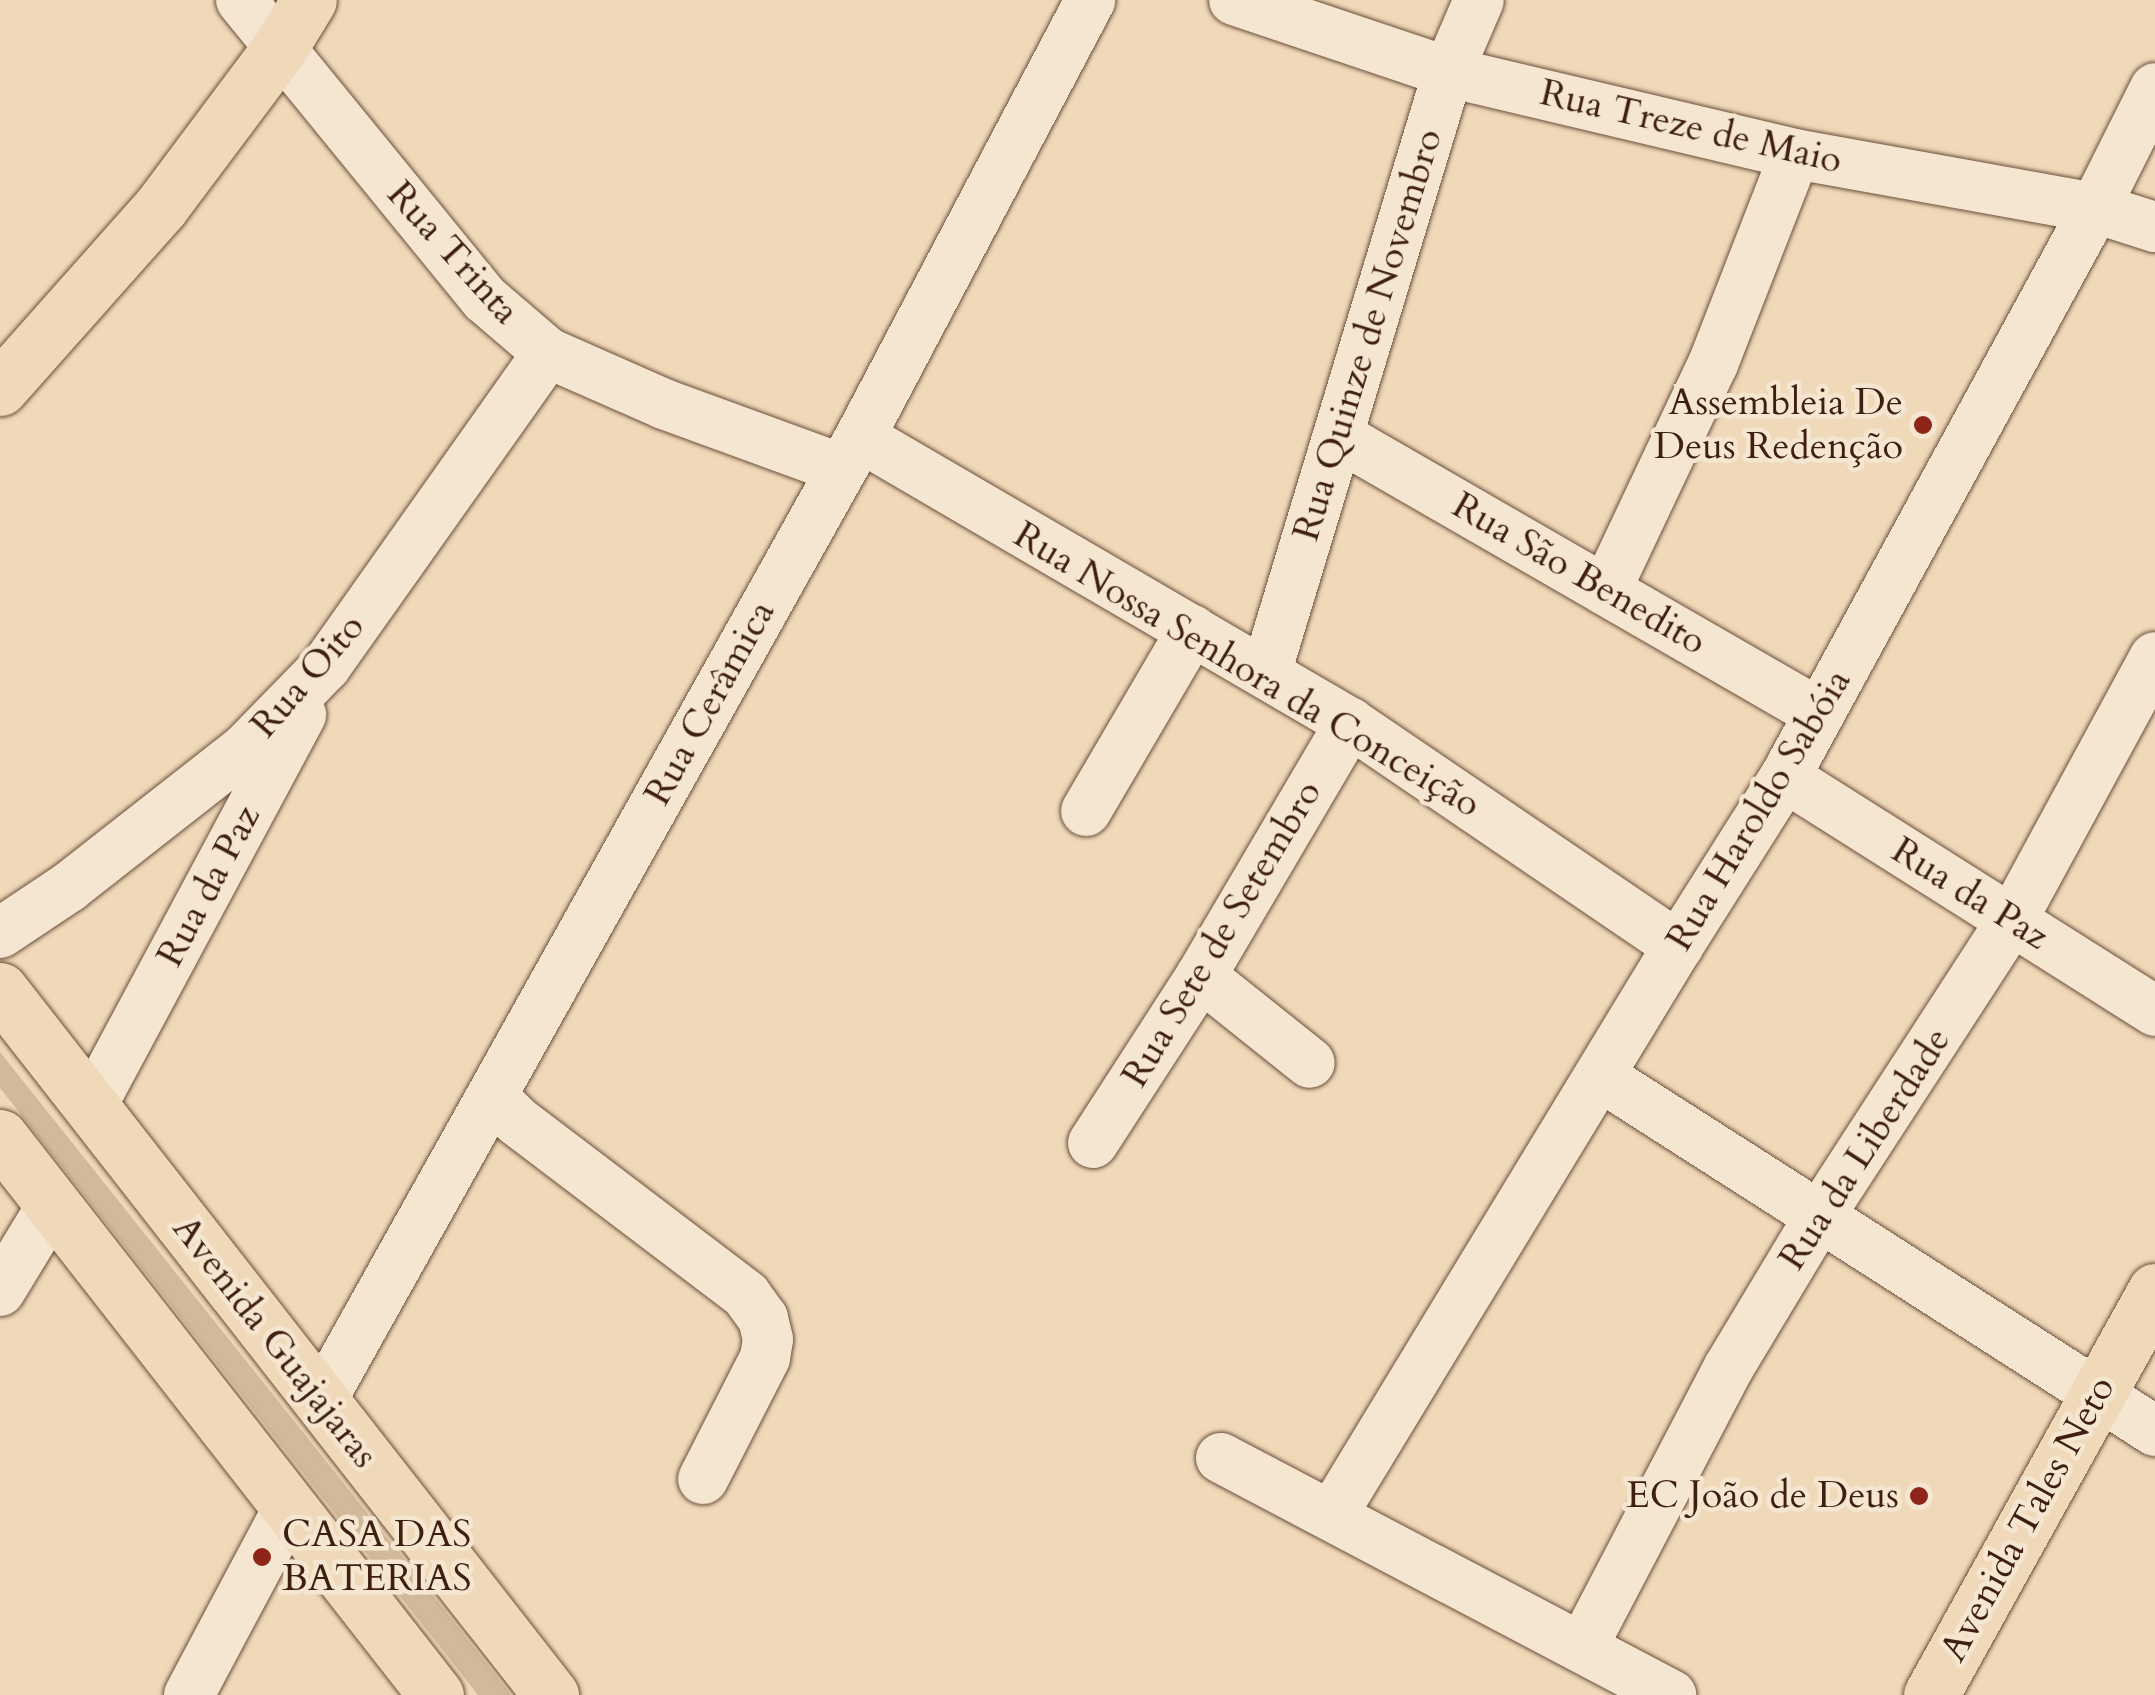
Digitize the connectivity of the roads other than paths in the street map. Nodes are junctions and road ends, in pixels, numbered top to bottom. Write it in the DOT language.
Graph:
graph roads {
  1 [pos="241,0"];
  2 [pos="309,0"];
  3 [pos="1090,0"];
  4 [pos="1234,0"];
  5 [pos="1478,0"];
  6 [pos="279,49"];
  7 [pos="1448,72"];
  8 [pos="2155,88"];
  9 [pos="1796,154"];
  10 [pos="2095,208"];
  11 [pos="2155,227"];
  12 [pos="45,337"];
  13 [pos="548,354"];
  14 [pos="0,370"];
  15 [pos="0,388"];
  16 [pos="1338,436"];
  17 [pos="849,452"];
  18 [pos="1606,590"];
  19 [pos="1192,630"];
  20 [pos="2155,656"];
  21 [pos="326,666"];
  22 [pos="1266,673"];
  23 [pos="1820,714"];
  24 [pos="1350,724"];
  25 [pos="1785,777"];
  26 [pos="1086,812"];
  27 [pos="2012,920"];
  28 [pos="0,933"];
  29 [pos="1678,946"];
  30 [pos="1200,976"];
  31 [pos="0,990"];
  32 [pos="2155,1011"];
  33 [pos="1310,1063"];
  34 [pos="1600,1076"];
  35 [pos="492,1096"];
  36 [pos="91,1107"];
  37 [pos="0,1136"];
  38 [pos="1092,1143"];
  39 [pos="52,1204"];
  40 [pos="1819,1217"];
  41 [pos="0,1291"];
  42 [pos="2155,1291"];
  43 [pos="2096,1396"];
  44 [pos="321,1401"];
  45 [pos="2155,1431"];
  46 [pos="1221,1458"];
  47 [pos="702,1479"];
  48 [pos="288,1507"];
  49 [pos="1332,1515"];
  50 [pos="1583,1646"];
  51 [pos="188,1695"];
  52 [pos="436,1695"];
  53 [pos="550,1695"];
  54 [pos="1671,1695"];
  55 [pos="1931,1695"];
  1 -- 6 [label="street, Rua Trinta"];
  2 -- 6 [label="main road"];
  3 -- 17 [label="street, Rua Cerâmica"];
  4 -- 7 [label="street, Rua Treze de Maio"];
  5 -- 7 [label="street, Rua Quinze de Novembro"];
  6 -- 12 [label="main road"];
  6 -- 13 [label="street, Rua Trinta"];
  7 -- 9 [label="street, Rua Treze de Maio"];
  7 -- 16 [label="street, Rua Quinze de Novembro"];
  8 -- 10 [label="street, Rua Haroldo Sabóia"];
  9 -- 10 [label="street, Rua Treze de Maio"];
  9 -- 18 [label="street"];
  10 -- 11 [label="street, Rua Treze de Maio"];
  10 -- 23 [label="street, Rua Haroldo Sabóia"];
  12 -- 14 [label="main road"];
  12 -- 15 [label="main road"];
  13 -- 17 [label="street, Rua Trinta"];
  13 -- 21 [label="street, Rua Oito"];
  16 -- 18 [label="street, Rua São Benedito"];
  16 -- 22 [label="street, Rua Quinze de Novembro"];
  17 -- 19 [label="street, Rua Nossa Senhora da Conceição"];
  17 -- 35 [label="street, Rua Cerâmica"];
  18 -- 23 [label="street, Rua São Benedito"];
  19 -- 22 [label="street, Rua Nossa Senhora da Conceição"];
  19 -- 26 [label="street"];
  20 -- 27 [label="street, Rua da Liberdade"];
  21 -- 28 [label="street, Rua Oito"];
  21 -- 36 [label="street, Rua da Paz"];
  22 -- 24 [label="street, Rua Nossa Senhora da Conceição"];
  23 -- 25 [label="street, Rua Haroldo Sabóia"];
  24 -- 29 [label="street, Rua Nossa Senhora da Conceição"];
  24 -- 30 [label="street, Rua Sete de Setembro"];
  25 -- 27 [label="street, Rua da Paz"];
  25 -- 29 [label="street, Rua Haroldo Sabóia"];
  27 -- 32 [label="street, Rua da Paz"];
  27 -- 40 [label="street, Rua da Liberdade"];
  29 -- 34 [label="street, Rua Haroldo Sabóia"];
  30 -- 33 [label="street"];
  30 -- 38 [label="street, Rua Sete de Setembro"];
  31 -- 36 [label="main road, Avenida Guajajaras"];
  34 -- 40 [label="street"];
  34 -- 49 [label="street, Rua Haroldo Sabóia"];
  35 -- 44 [label="street, Rua Cerâmica"];
  35 -- 47 [label="street"];
  36 -- 44 [label="main road, Avenida Guajajaras"];
  37 -- 39 [label="main road"];
  39 -- 41 [label="street"];
  39 -- 48 [label="main road"];
  40 -- 43 [label="street"];
  40 -- 50 [label="street, Rua da Liberdade"];
  42 -- 43 [label="main road, Avenida Tales Neto"];
  43 -- 45 [label="street"];
  43 -- 55 [label="main road, Avenida Tales Neto"];
  44 -- 53 [label="main road, Avenida Guajajaras"];
  46 -- 49 [label="street"];
  48 -- 51 [label="street"];
  48 -- 52 [label="main road"];
  49 -- 50 [label="street"];
  50 -- 54 [label="street"];
}
